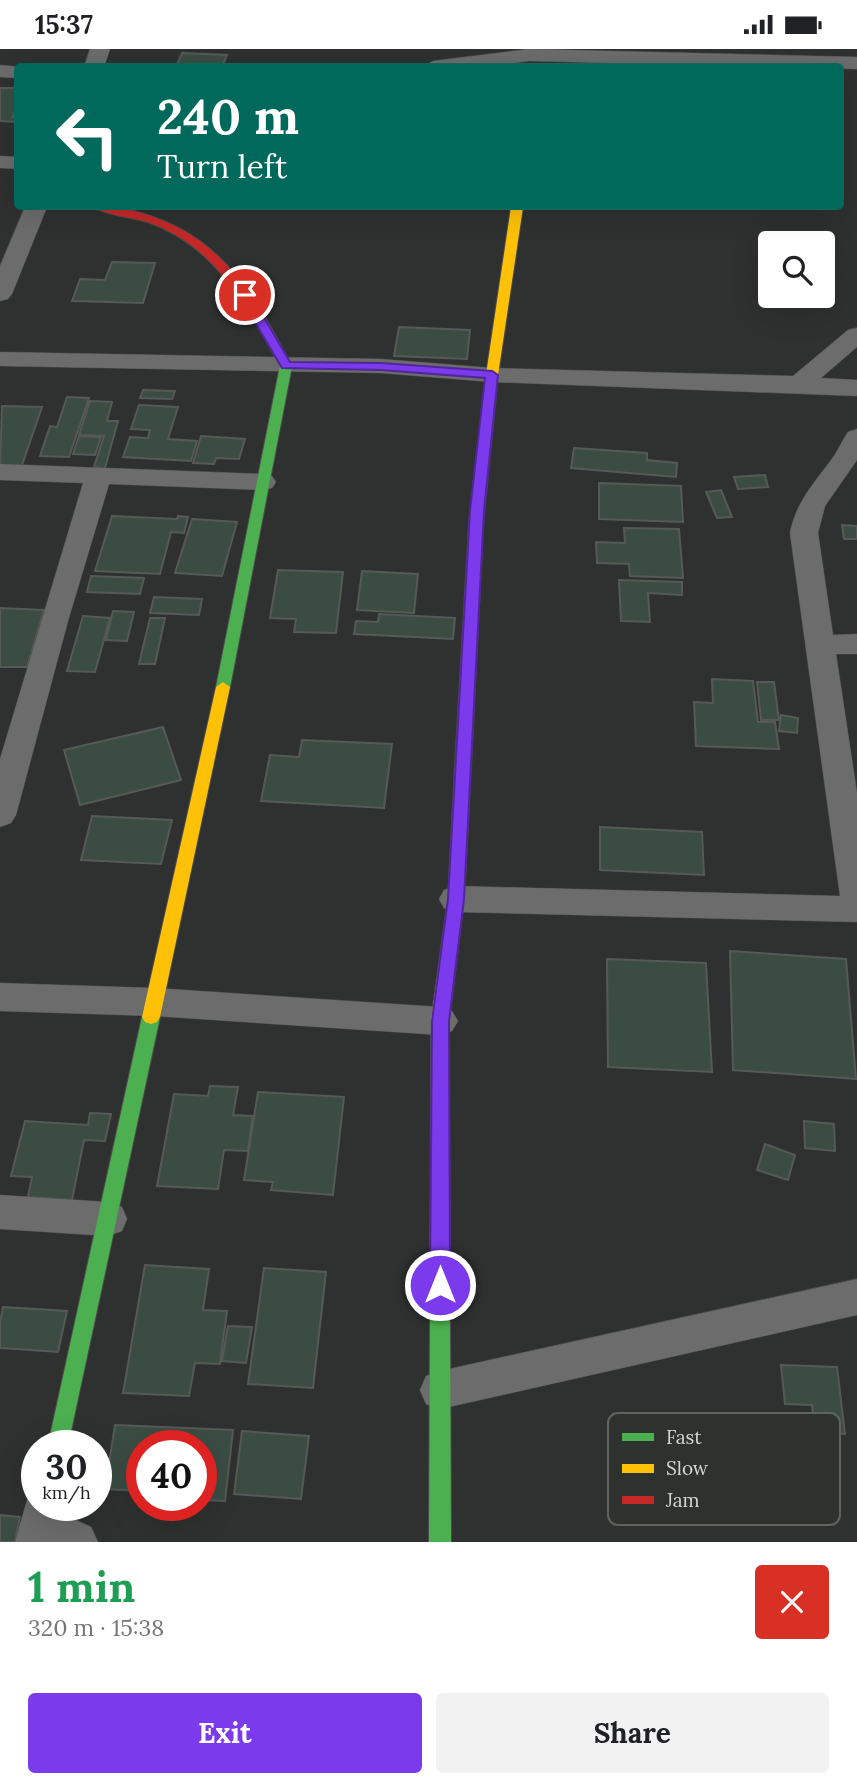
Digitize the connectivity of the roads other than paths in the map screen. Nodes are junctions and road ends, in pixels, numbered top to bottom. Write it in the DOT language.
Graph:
graph roads {
  1 [pos="528,61"];
  2 [pos="496,63"];
  3 [pos="747,63"];
  4 [pos="35,210"];
  5 [pos="122,210"];
  6 [pos="517,210"];
  7 [pos="0,293"];
  8 [pos="857,335"];
  9 [pos="0,359"];
  10 [pos="286,366"];
  11 [pos="492,375"];
  12 [pos="799,384"];
  13 [pos="857,389"];
  14 [pos="857,437"];
  15 [pos="0,472"];
  16 [pos="99,475"];
  17 [pos="263,482"];
  18 [pos="857,644"];
  19 [pos="820,645"];
  20 [pos="0,815"];
  21 [pos="456,899"];
  22 [pos="857,902"];
  23 [pos="857,909"];
  24 [pos="0,997"];
  25 [pos="154,1002"];
  26 [pos="440,1021"];
  27 [pos="0,1212"];
  28 [pos="108,1219"];
  29 [pos="857,1297"];
  30 [pos="440,1390"];
  31 [pos="61,1430"];
  32 [pos="440,1542"];
  1 -- 2 [label="street"];
  1 -- 3 [label="street"];
  4 -- 7 [label="street"];
  5 -- 10 [label="street"];
  6 -- 11 [label="street"];
  8 -- 12 [label="street"];
  9 -- 10 [label="street"];
  10 -- 11 [label="street"];
  10 -- 17 [label="street"];
  11 -- 12 [label="street"];
  11 -- 21 [label="street"];
  12 -- 13 [label="street"];
  14 -- 19 [label="street"];
  15 -- 16 [label="street"];
  16 -- 17 [label="street"];
  16 -- 20 [label="street"];
  17 -- 25 [label="street"];
  18 -- 19 [label="street"];
  19 -- 22 [label="street"];
  21 -- 23 [label="street"];
  21 -- 26 [label="street"];
  24 -- 25 [label="street"];
  25 -- 26 [label="street"];
  25 -- 28 [label="street"];
  26 -- 30 [label="street"];
  27 -- 28 [label="street"];
  28 -- 31 [label="street"];
  29 -- 30 [label="street"];
  30 -- 32 [label="street"];
}
